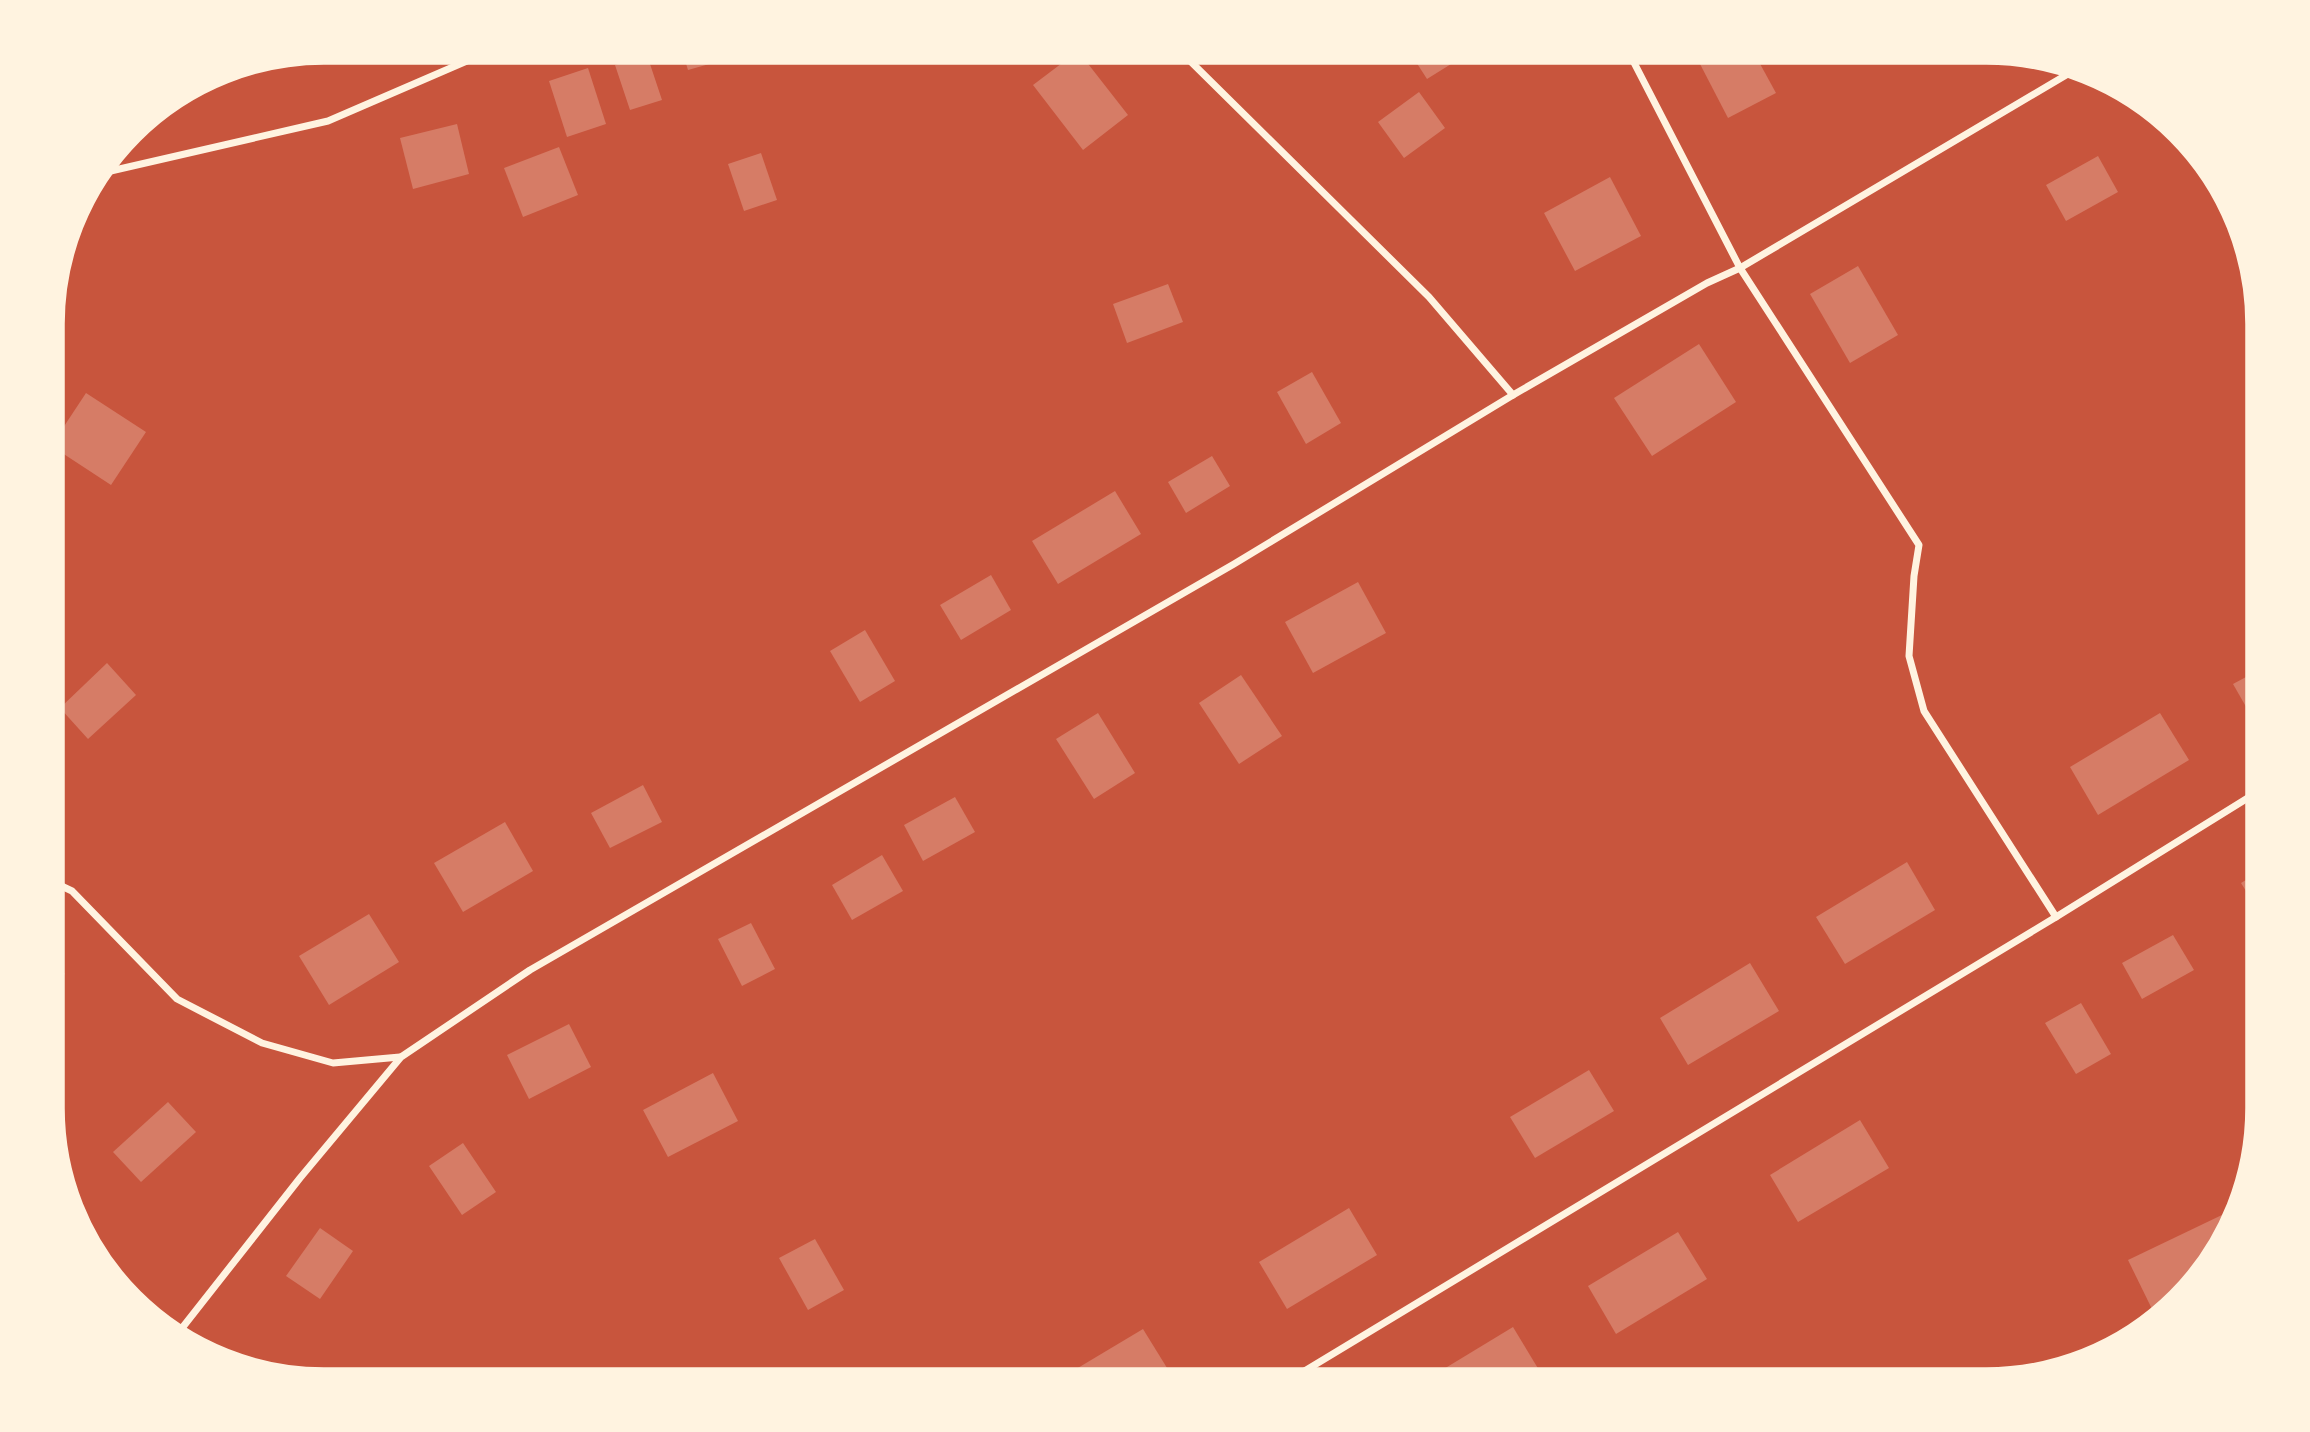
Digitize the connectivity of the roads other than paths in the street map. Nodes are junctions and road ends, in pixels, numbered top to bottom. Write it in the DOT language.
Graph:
graph roads {
  1 [pos="462,63"];
  2 [pos="1192,63"];
  3 [pos="1634,63"];
  4 [pos="2065,76"];
  5 [pos="113,170"];
  6 [pos="1740,268"];
  7 [pos="1513,395"];
  8 [pos="2247,798"];
  9 [pos="63,887"];
  10 [pos="2056,917"];
  11 [pos="401,1057"];
  12 [pos="183,1328"];
  13 [pos="1308,1369"];
  1 -- 5 [label="street"];
  2 -- 7 [label="street"];
  3 -- 6 [label="street"];
  4 -- 6 [label="street"];
  6 -- 7 [label="street"];
  6 -- 10 [label="street"];
  7 -- 11 [label="street"];
  8 -- 10 [label="street"];
  9 -- 11 [label="street"];
  10 -- 13 [label="street"];
  11 -- 12 [label="street"];
}
